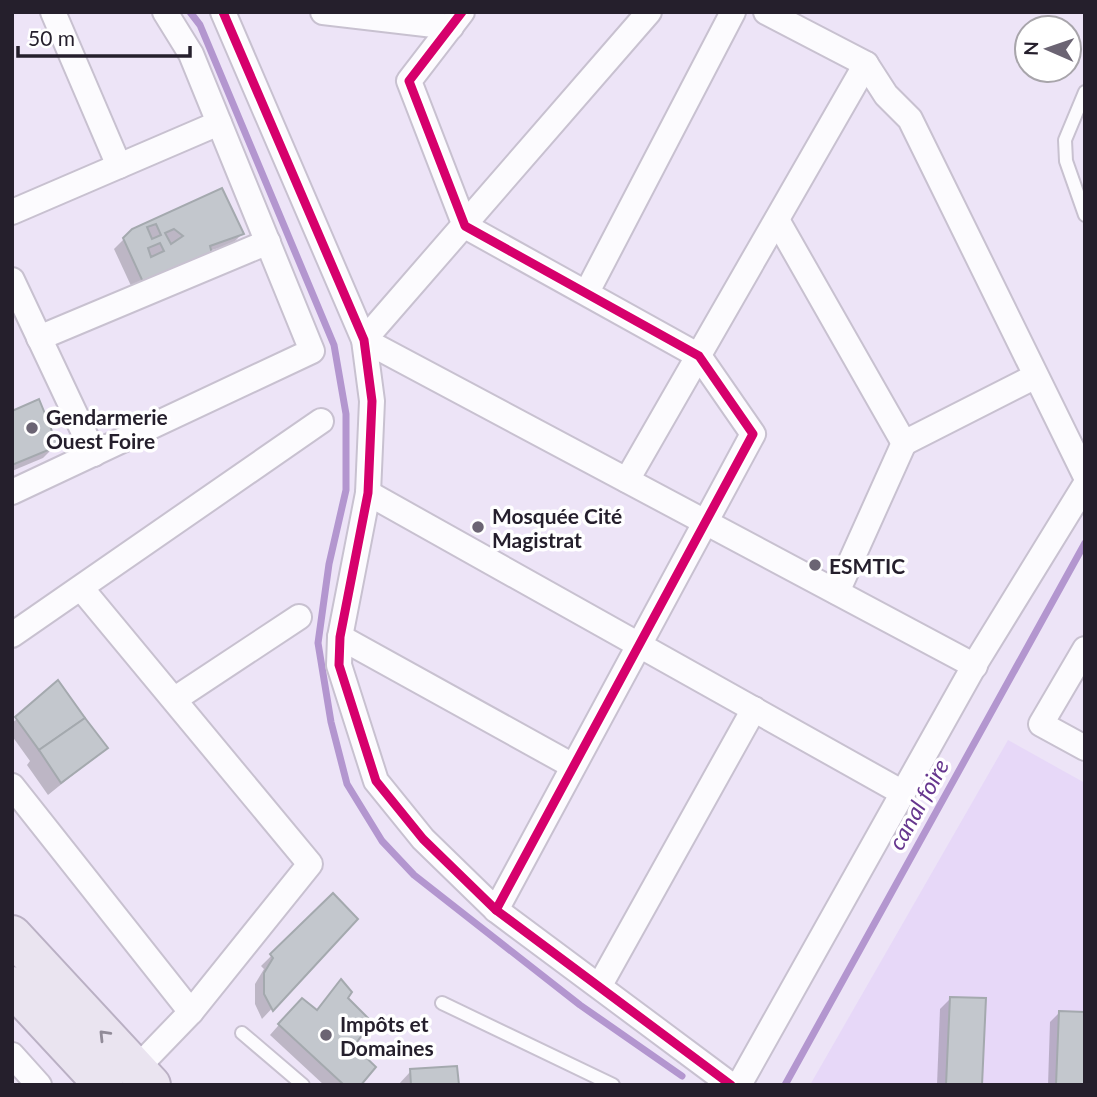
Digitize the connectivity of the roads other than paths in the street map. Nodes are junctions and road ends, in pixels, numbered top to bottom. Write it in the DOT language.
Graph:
graph roads {
  1 [pos="53,12"];
  2 [pos="165,12"];
  3 [pos="223,12"];
  4 [pos="323,12"];
  5 [pos="649,12"];
  6 [pos="733,12"];
  7 [pos="766,12"];
  8 [pos="456,20"];
  9 [pos="866,64"];
  10 [pos="1085,92"];
  11 [pos="219,123"];
  12 [pos="119,166"];
  13 [pos="12,212"];
  14 [pos="1085,215"];
  15 [pos="777,220"];
  16 [pos="465,226"];
  17 [pos="268,242"];
  18 [pos="15,292"];
  19 [pos="587,292"];
  20 [pos="39,338"];
  21 [pos="364,340"];
  22 [pos="699,356"];
  23 [pos="1034,377"];
  24 [pos="321,421"];
  25 [pos="904,443"];
  26 [pos="94,454"];
  27 [pos="1085,475"];
  28 [pos="627,480"];
  29 [pos="1085,485"];
  30 [pos="12,492"];
  31 [pos="368,493"];
  32 [pos="705,522"];
  33 [pos="80,588"];
  34 [pos="837,592"];
  35 [pos="299,617"];
  36 [pos="12,635"];
  37 [pos="340,637"];
  38 [pos="639,645"];
  39 [pos="1085,649"];
  40 [pos="975,666"];
  41 [pos="175,699"];
  42 [pos="754,709"];
  43 [pos="1085,748"];
  44 [pos="573,766"];
  45 [pos="12,786"];
  46 [pos="903,793"];
  47 [pos="496,911"];
  48 [pos="12,935"];
  49 [pos="600,985"];
  50 [pos="12,986"];
  51 [pos="442,1003"];
  52 [pos="191,1012"];
  53 [pos="243,1033"];
  54 [pos="12,1055"];
  55 [pos="130,1079"];
  56 [pos="39,1085"];
  57 [pos="303,1085"];
  58 [pos="613,1085"];
  59 [pos="731,1085"];
  60 [pos="739,1085"];
  1 -- 12 [label="street"];
  2 -- 11 [label="street"];
  3 -- 21 [label="street"];
  4 -- 8 [label="street"];
  5 -- 16 [label="street"];
  6 -- 19 [label="street"];
  7 -- 9 [label="street"];
  8 -- 16 [label="street"];
  9 -- 15 [label="street"];
  9 -- 23 [label="street"];
  10 -- 14 [label="lane"];
  11 -- 12 [label="street"];
  11 -- 17 [label="street"];
  12 -- 13 [label="street"];
  15 -- 22 [label="street"];
  15 -- 25 [label="street"];
  16 -- 19 [label="street"];
  16 -- 21 [label="street"];
  17 -- 20 [label="street"];
  17 -- 26 [label="street"];
  18 -- 20 [label="street"];
  19 -- 22 [label="street"];
  20 -- 26 [label="street"];
  21 -- 28 [label="street"];
  21 -- 31 [label="street"];
  22 -- 28 [label="street"];
  22 -- 32 [label="street"];
  23 -- 25 [label="street"];
  23 -- 27 [label="street"];
  24 -- 33 [label="street"];
  25 -- 34 [label="street"];
  26 -- 30 [label="street"];
  28 -- 32 [label="street"];
  29 -- 40 [label="street"];
  31 -- 37 [label="street"];
  31 -- 38 [label="street"];
  32 -- 34 [label="street"];
  32 -- 38 [label="street"];
  33 -- 36 [label="street"];
  33 -- 41 [label="street"];
  34 -- 40 [label="street"];
  35 -- 41 [label="street"];
  37 -- 44 [label="street"];
  37 -- 47 [label="street"];
  38 -- 42 [label="street"];
  38 -- 44 [label="street"];
  39 -- 43 [label="street"];
  40 -- 46 [label="street"];
  41 -- 52 [label="street"];
  42 -- 46 [label="street"];
  42 -- 49 [label="street"];
  44 -- 47 [label="street"];
  45 -- 52 [label="street"];
  46 -- 60 [label="street"];
  47 -- 49 [label="street"];
  55 -- 48 [label="highway, one-way"];
  49 -- 59 [label="street"];
  50 -- 55 [label="highway"];
  51 -- 58 [label="lane"];
  52 -- 55 [label="street"];
  53 -- 57 [label="lane"];
  54 -- 56 [label="street"];
}
